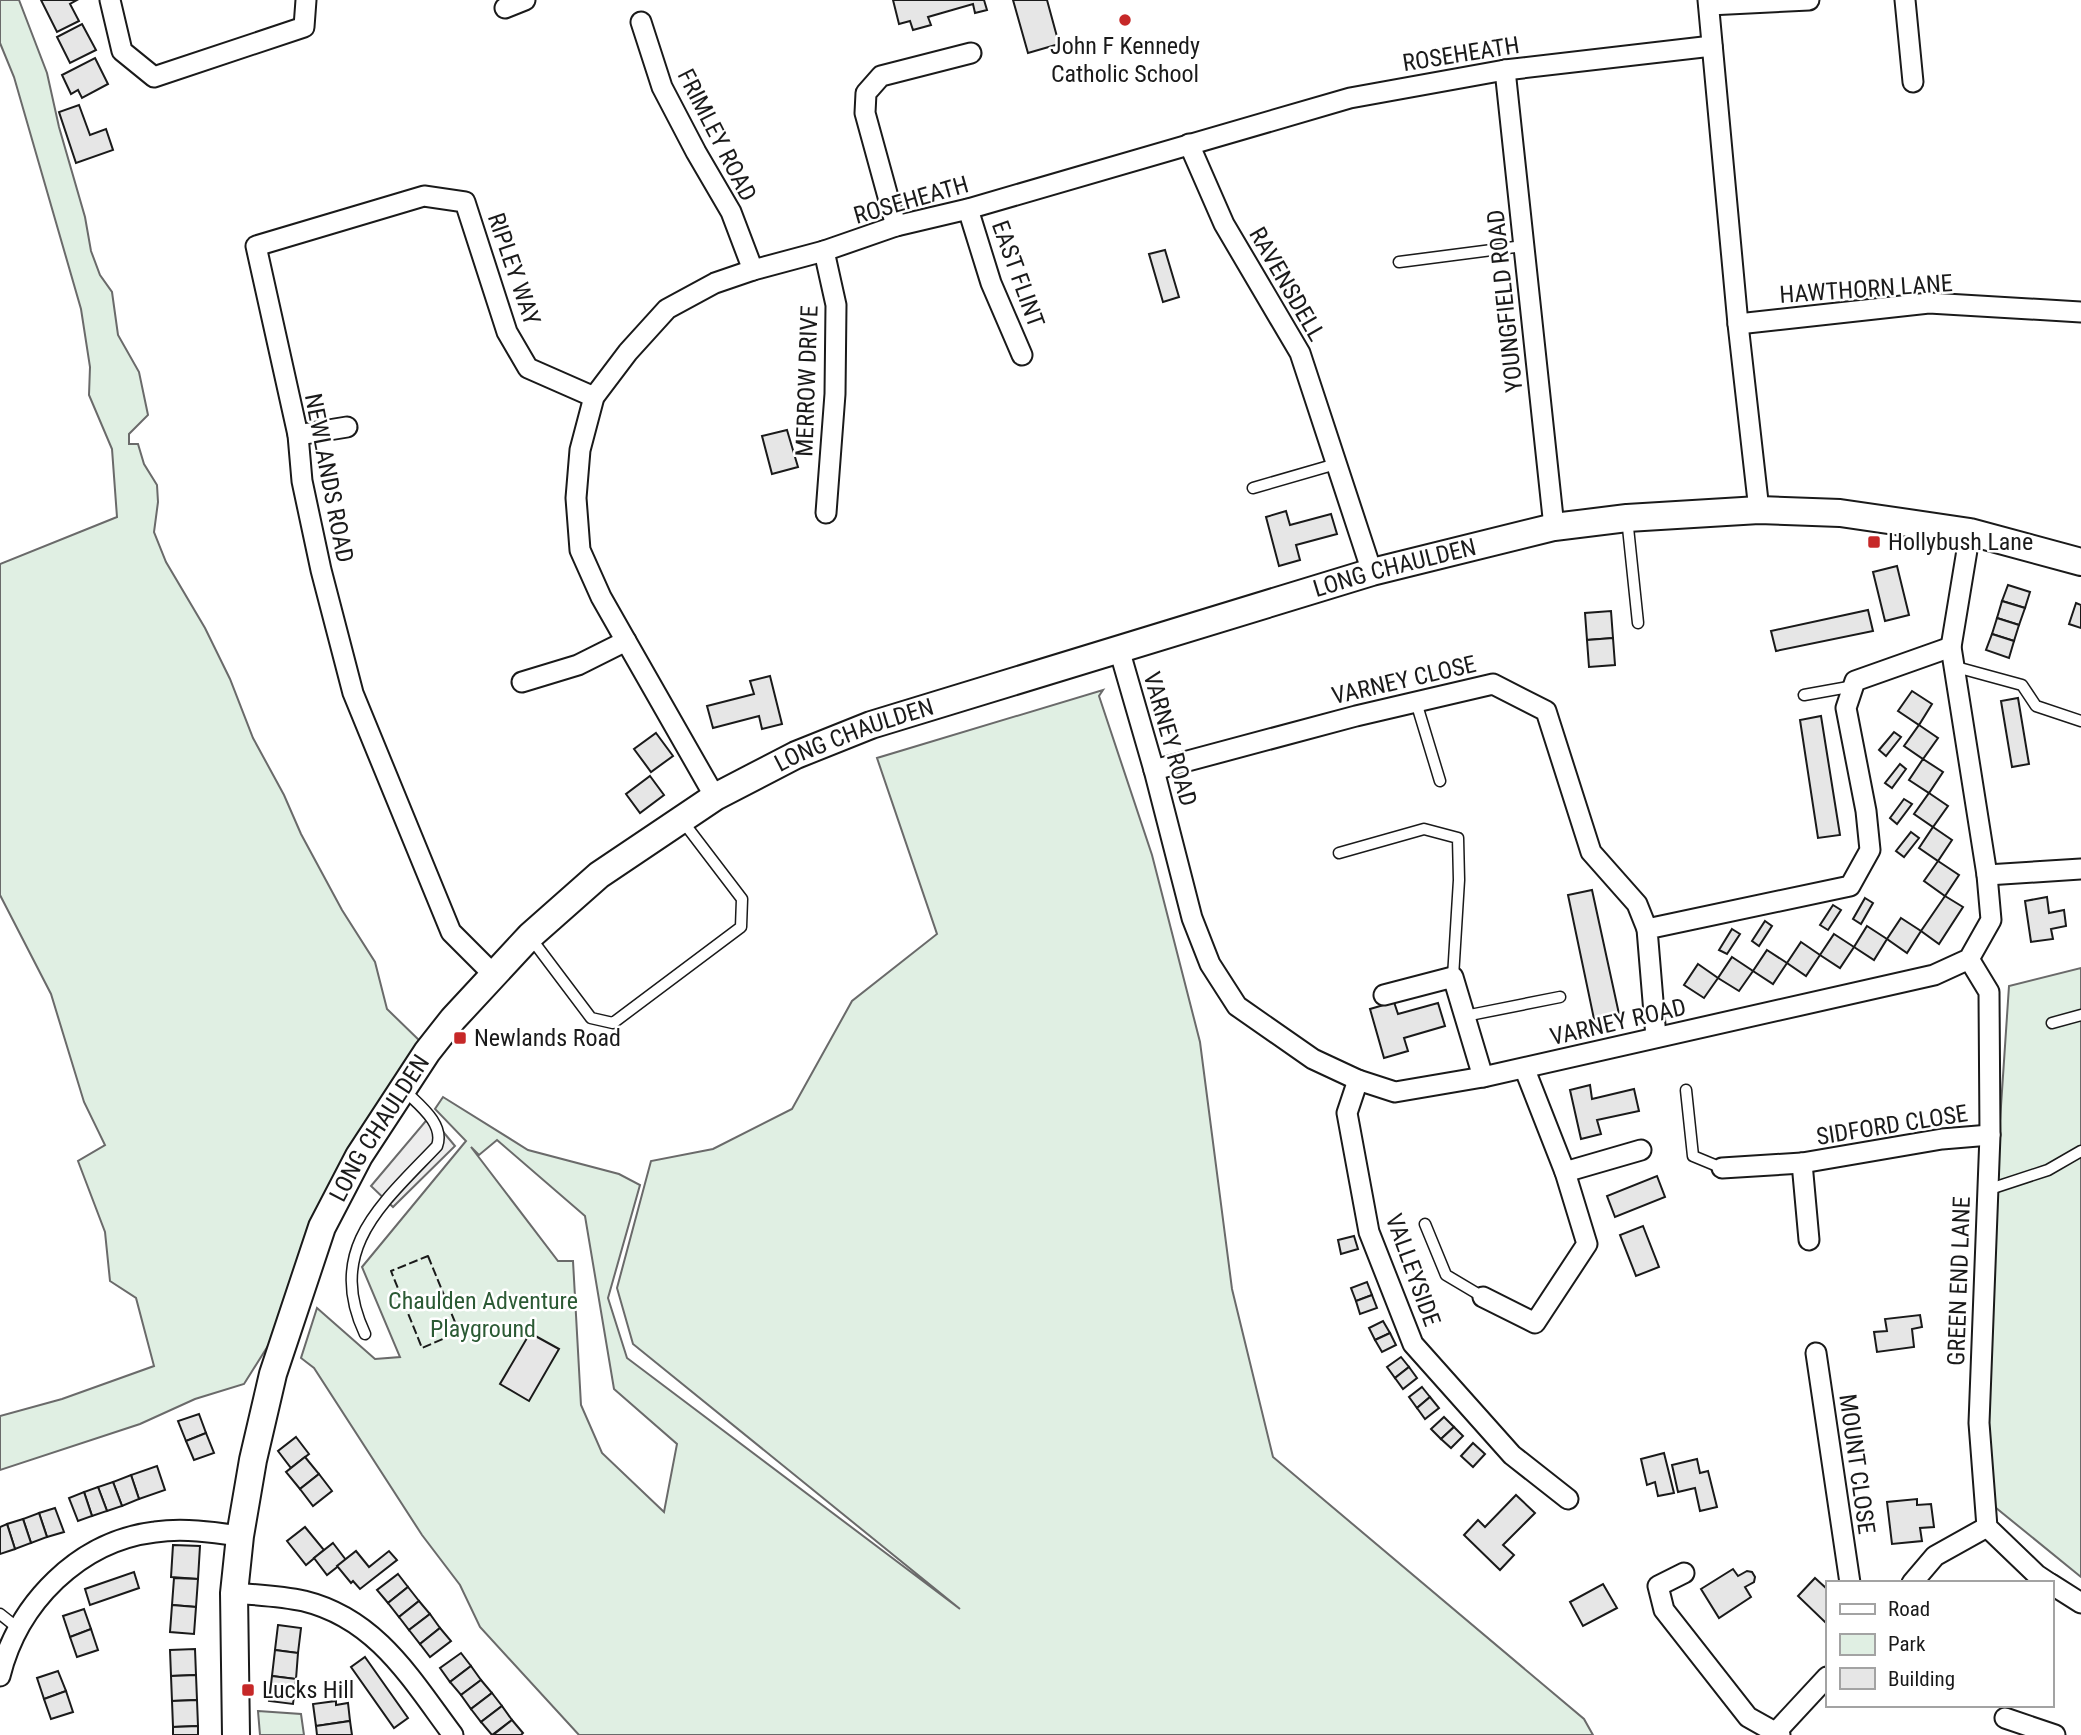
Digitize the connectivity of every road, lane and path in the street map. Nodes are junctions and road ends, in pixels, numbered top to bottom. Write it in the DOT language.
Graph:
graph roads {
  1 [pos="110,0"];
  2 [pos="306,0"];
  3 [pos="525,0"];
  4 [pos="1809,0"];
  5 [pos="1905,0"];
  6 [pos="1708,3"];
  7 [pos="505,8"];
  8 [pos="641,22"];
  9 [pos="1712,46"];
  10 [pos="971,53"];
  11 [pos="1505,70"];
  12 [pos="1913,82"];
  13 [pos="1189,144"];
  14 [pos="968,209"];
  15 [pos="896,226"];
  16 [pos="256,246"];
  17 [pos="1523,246"];
  18 [pos="824,251"];
  19 [pos="1399,261"];
  20 [pos="753,270"];
  21 [pos="2081,312"];
  22 [pos="1738,324"];
  23 [pos="1022,355"];
  24 [pos="594,397"];
  25 [pos="347,427"];
  26 [pos="298,435"];
  27 [pos="1336,464"];
  28 [pos="1253,488"];
  29 [pos="1759,510"];
  30 [pos="826,513"];
  31 [pos="1627,518"];
  32 [pos="1554,527"];
  33 [pos="1970,532"];
  34 [pos="2081,562"];
  35 [pos="1372,572"];
  36 [pos="1637,623"];
  37 [pos="625,641"];
  38 [pos="1951,647"];
  39 [pos="1119,649"];
  40 [pos="1956,667"];
  41 [pos="522,682"];
  42 [pos="1854,686"];
  43 [pos="1804,695"];
  44 [pos="1416,702"];
  45 [pos="2081,721"];
  46 [pos="1154,770"];
  47 [pos="1440,781"];
  48 [pos="715,797"];
  49 [pos="681,819"];
  50 [pos="1339,853"];
  51 [pos="2081,869"];
  52 [pos="1987,875"];
  53 [pos="1647,929"];
  54 [pos="530,936"];
  55 [pos="1969,959"];
  56 [pos="494,975"];
  57 [pos="1453,977"];
  58 [pos="1384,995"];
  59 [pos="1560,997"];
  60 [pos="2081,1015"];
  61 [pos="1465,1017"];
  62 [pos="2052,1023"];
  63 [pos="1656,1037"];
  64 [pos="1525,1069"];
  65 [pos="1483,1077"];
  66 [pos="1358,1080"];
  67 [pos="402,1089"];
  68 [pos="1686,1090"];
  69 [pos="1990,1135"];
  70 [pos="1641,1150"];
  71 [pos="2081,1151"];
  72 [pos="1802,1163"];
  73 [pos="1722,1168"];
  74 [pos="1565,1172"];
  75 [pos="1987,1190"];
  76 [pos="1425,1224"];
  77 [pos="1810,1240"];
  78 [pos="1483,1297"];
  79 [pos="365,1334"];
  80 [pos="1816,1353"];
  81 [pos="1568,1499"];
  82 [pos="1987,1527"];
  83 [pos="240,1536"];
  84 [pos="1684,1573"];
  85 [pos="1850,1581"];
  86 [pos="1914,1581"];
  87 [pos="2047,1581"];
  88 [pos="2053,1585"];
  89 [pos="234,1593"];
  90 [pos="2081,1602"];
  91 [pos="0,1614"];
  92 [pos="19,1629"];
  93 [pos="0,1676"];
  94 [pos="1826,1678"];
  95 [pos="2006,1718"];
  96 [pos="1778,1734"];
  97 [pos="236,1735"];
  98 [pos="453,1735"];
  99 [pos="2055,1735"];
  1 -- 2 [label="street"];
  3 -- 7 [label="street"];
  4 -- 6 [label="street"];
  5 -- 12 [label="street"];
  6 -- 9 [label="street"];
  8 -- 20 [label="street, FRIMLEY ROAD"];
  9 -- 11 [label="street, ROSEHEATH"];
  9 -- 22 [label="street"];
  10 -- 15 [label="street"];
  11 -- 13 [label="street, ROSEHEATH"];
  11 -- 17 [label="street, YOUNGFIELD ROAD"];
  13 -- 14 [label="street, ROSEHEATH"];
  13 -- 27 [label="street, RAVENSDELL"];
  14 -- 15 [label="street, ROSEHEATH"];
  14 -- 23 [label="street, EAST FLINT"];
  15 -- 18 [label="street, ROSEHEATH"];
  16 -- 24 [label="street, RIPLEY WAY"];
  16 -- 26 [label="street, NEWLANDS ROAD"];
  17 -- 19 [label="lane"];
  17 -- 32 [label="street, YOUNGFIELD ROAD"];
  18 -- 20 [label="street, ROSEHEATH"];
  18 -- 30 [label="street, MERROW DRIVE"];
  20 -- 24 [label="street, ROSEHEATH"];
  21 -- 22 [label="street, HAWTHORN LANE"];
  22 -- 29 [label="street"];
  24 -- 37 [label="street, ROSEHEATH"];
  25 -- 26 [label="street"];
  26 -- 56 [label="street, NEWLANDS ROAD"];
  27 -- 28 [label="lane"];
  27 -- 35 [label="street, RAVENSDELL"];
  29 -- 31 [label="street, LONG CHAULDEN"];
  29 -- 33 [label="street, LONG CHAULDEN"];
  31 -- 32 [label="street, LONG CHAULDEN"];
  31 -- 36 [label="lane"];
  32 -- 35 [label="street, LONG CHAULDEN"];
  33 -- 34 [label="street, LONG CHAULDEN"];
  33 -- 38 [label="street"];
  35 -- 39 [label="street, LONG CHAULDEN"];
  37 -- 41 [label="street"];
  37 -- 48 [label="street, ROSEHEATH"];
  38 -- 40 [label="street"];
  38 -- 42 [label="street"];
  39 -- 46 [label="street, VARNEY ROAD"];
  39 -- 48 [label="street, LONG CHAULDEN"];
  40 -- 45 [label="lane"];
  40 -- 52 [label="street"];
  42 -- 43 [label="lane"];
  42 -- 53 [label="street"];
  44 -- 46 [label="street, VARNEY CLOSE"];
  44 -- 47 [label="lane"];
  44 -- 53 [label="street, VARNEY CLOSE"];
  46 -- 66 [label="street, VARNEY ROAD"];
  48 -- 49 [label="street, LONG CHAULDEN"];
  49 -- 54 [label="street, LONG CHAULDEN"];
  49 -- 54 [label="lane"];
  50 -- 57 [label="lane"];
  51 -- 52 [label="street"];
  52 -- 55 [label="street"];
  53 -- 63 [label="street"];
  54 -- 56 [label="street, LONG CHAULDEN"];
  55 -- 63 [label="street, VARNEY ROAD"];
  55 -- 69 [label="street, GREEN END LANE"];
  56 -- 67 [label="street, LONG CHAULDEN"];
  57 -- 58 [label="street"];
  57 -- 61 [label="street"];
  59 -- 61 [label="lane"];
  60 -- 62 [label="lane"];
  61 -- 65 [label="street"];
  63 -- 64 [label="street, VARNEY ROAD"];
  64 -- 65 [label="street, VARNEY ROAD"];
  64 -- 74 [label="street"];
  65 -- 66 [label="street, VARNEY ROAD"];
  66 -- 81 [label="street, VALLEYSIDE"];
  67 -- 79 [label="lane"];
  67 -- 83 [label="street, LONG CHAULDEN"];
  68 -- 73 [label="lane"];
  69 -- 72 [label="street, SIDFORD CLOSE"];
  69 -- 75 [label="street, GREEN END LANE"];
  70 -- 74 [label="street"];
  71 -- 75 [label="lane"];
  72 -- 73 [label="street, SIDFORD CLOSE"];
  72 -- 77 [label="street, SIDFORD CLOSE"];
  74 -- 78 [label="street"];
  75 -- 82 [label="street, GREEN END LANE"];
  76 -- 78 [label="lane"];
  80 -- 85 [label="street, MOUNT CLOSE"];
  82 -- 86 [label="street"];
  82 -- 87 [label="street"];
  83 -- 89 [label="street, LONG CHAULDEN"];
  83 -- 92 [label="street"];
  84 -- 96 [label="street"];
  88 -- 90 [label="street"];
  89 -- 97 [label="street, LONG CHAULDEN"];
  89 -- 98 [label="street"];
  91 -- 92 [label="lane"];
  92 -- 93 [label="street"];
  94 -- 96 [label="street"];
  95 -- 99 [label="street"];
}
